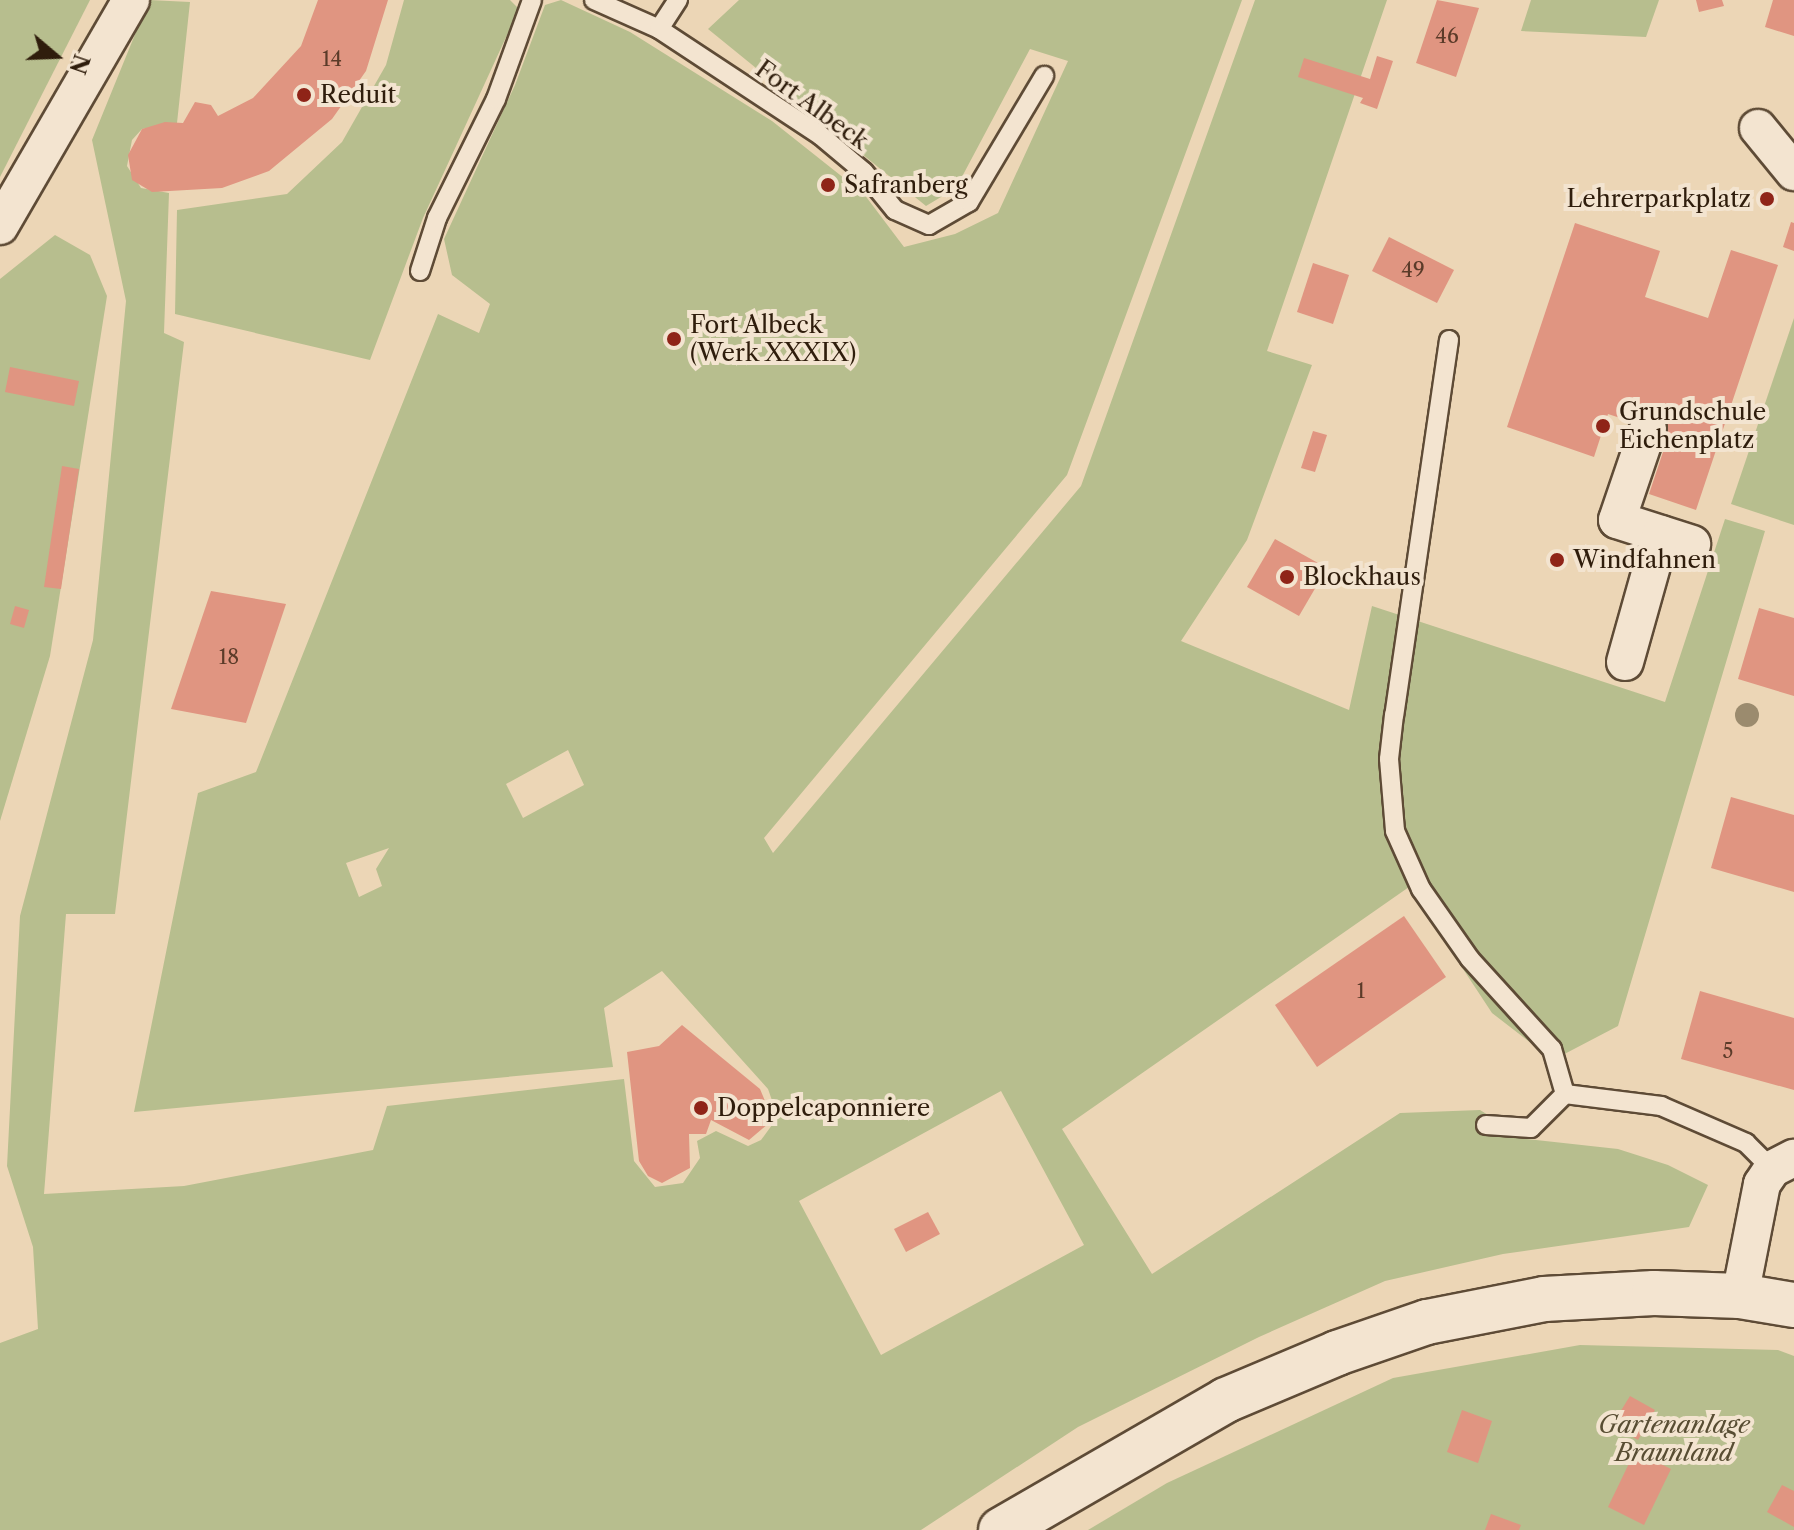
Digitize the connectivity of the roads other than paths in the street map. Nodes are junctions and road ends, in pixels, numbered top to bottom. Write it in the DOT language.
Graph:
graph roads {
  1 [pos="131,0"];
  2 [pos="532,0"];
  3 [pos="594,0"];
  4 [pos="678,0"];
  5 [pos="659,29"];
  6 [pos="1044,76"];
  7 [pos="1758,128"];
  8 [pos="1794,172"];
  9 [pos="0,226"];
  10 [pos="420,271"];
  11 [pos="1449,340"];
  12 [pos="1648,429"];
  13 [pos="1625,662"];
  14 [pos="1565,1094"];
  15 [pos="1486,1125"];
  16 [pos="1783,1163"];
  17 [pos="1740,1296"];
  18 [pos="1794,1305"];
  19 [pos="1001,1530"];
  1 -- 9 [label="street"];
  2 -- 10 [label="lane"];
  3 -- 5 [label="lane, Fort Albeck"];
  4 -- 5 [label="lane"];
  5 -- 6 [label="lane, Fort Albeck"];
  7 -- 8 [label="street"];
  11 -- 14 [label="lane"];
  12 -- 13 [label="street"];
  14 -- 15 [label="lane"];
  14 -- 16 [label="lane"];
  16 -- 17 [label="street"];
  17 -- 18 [label="main road"];
  17 -- 19 [label="main road"];
}
